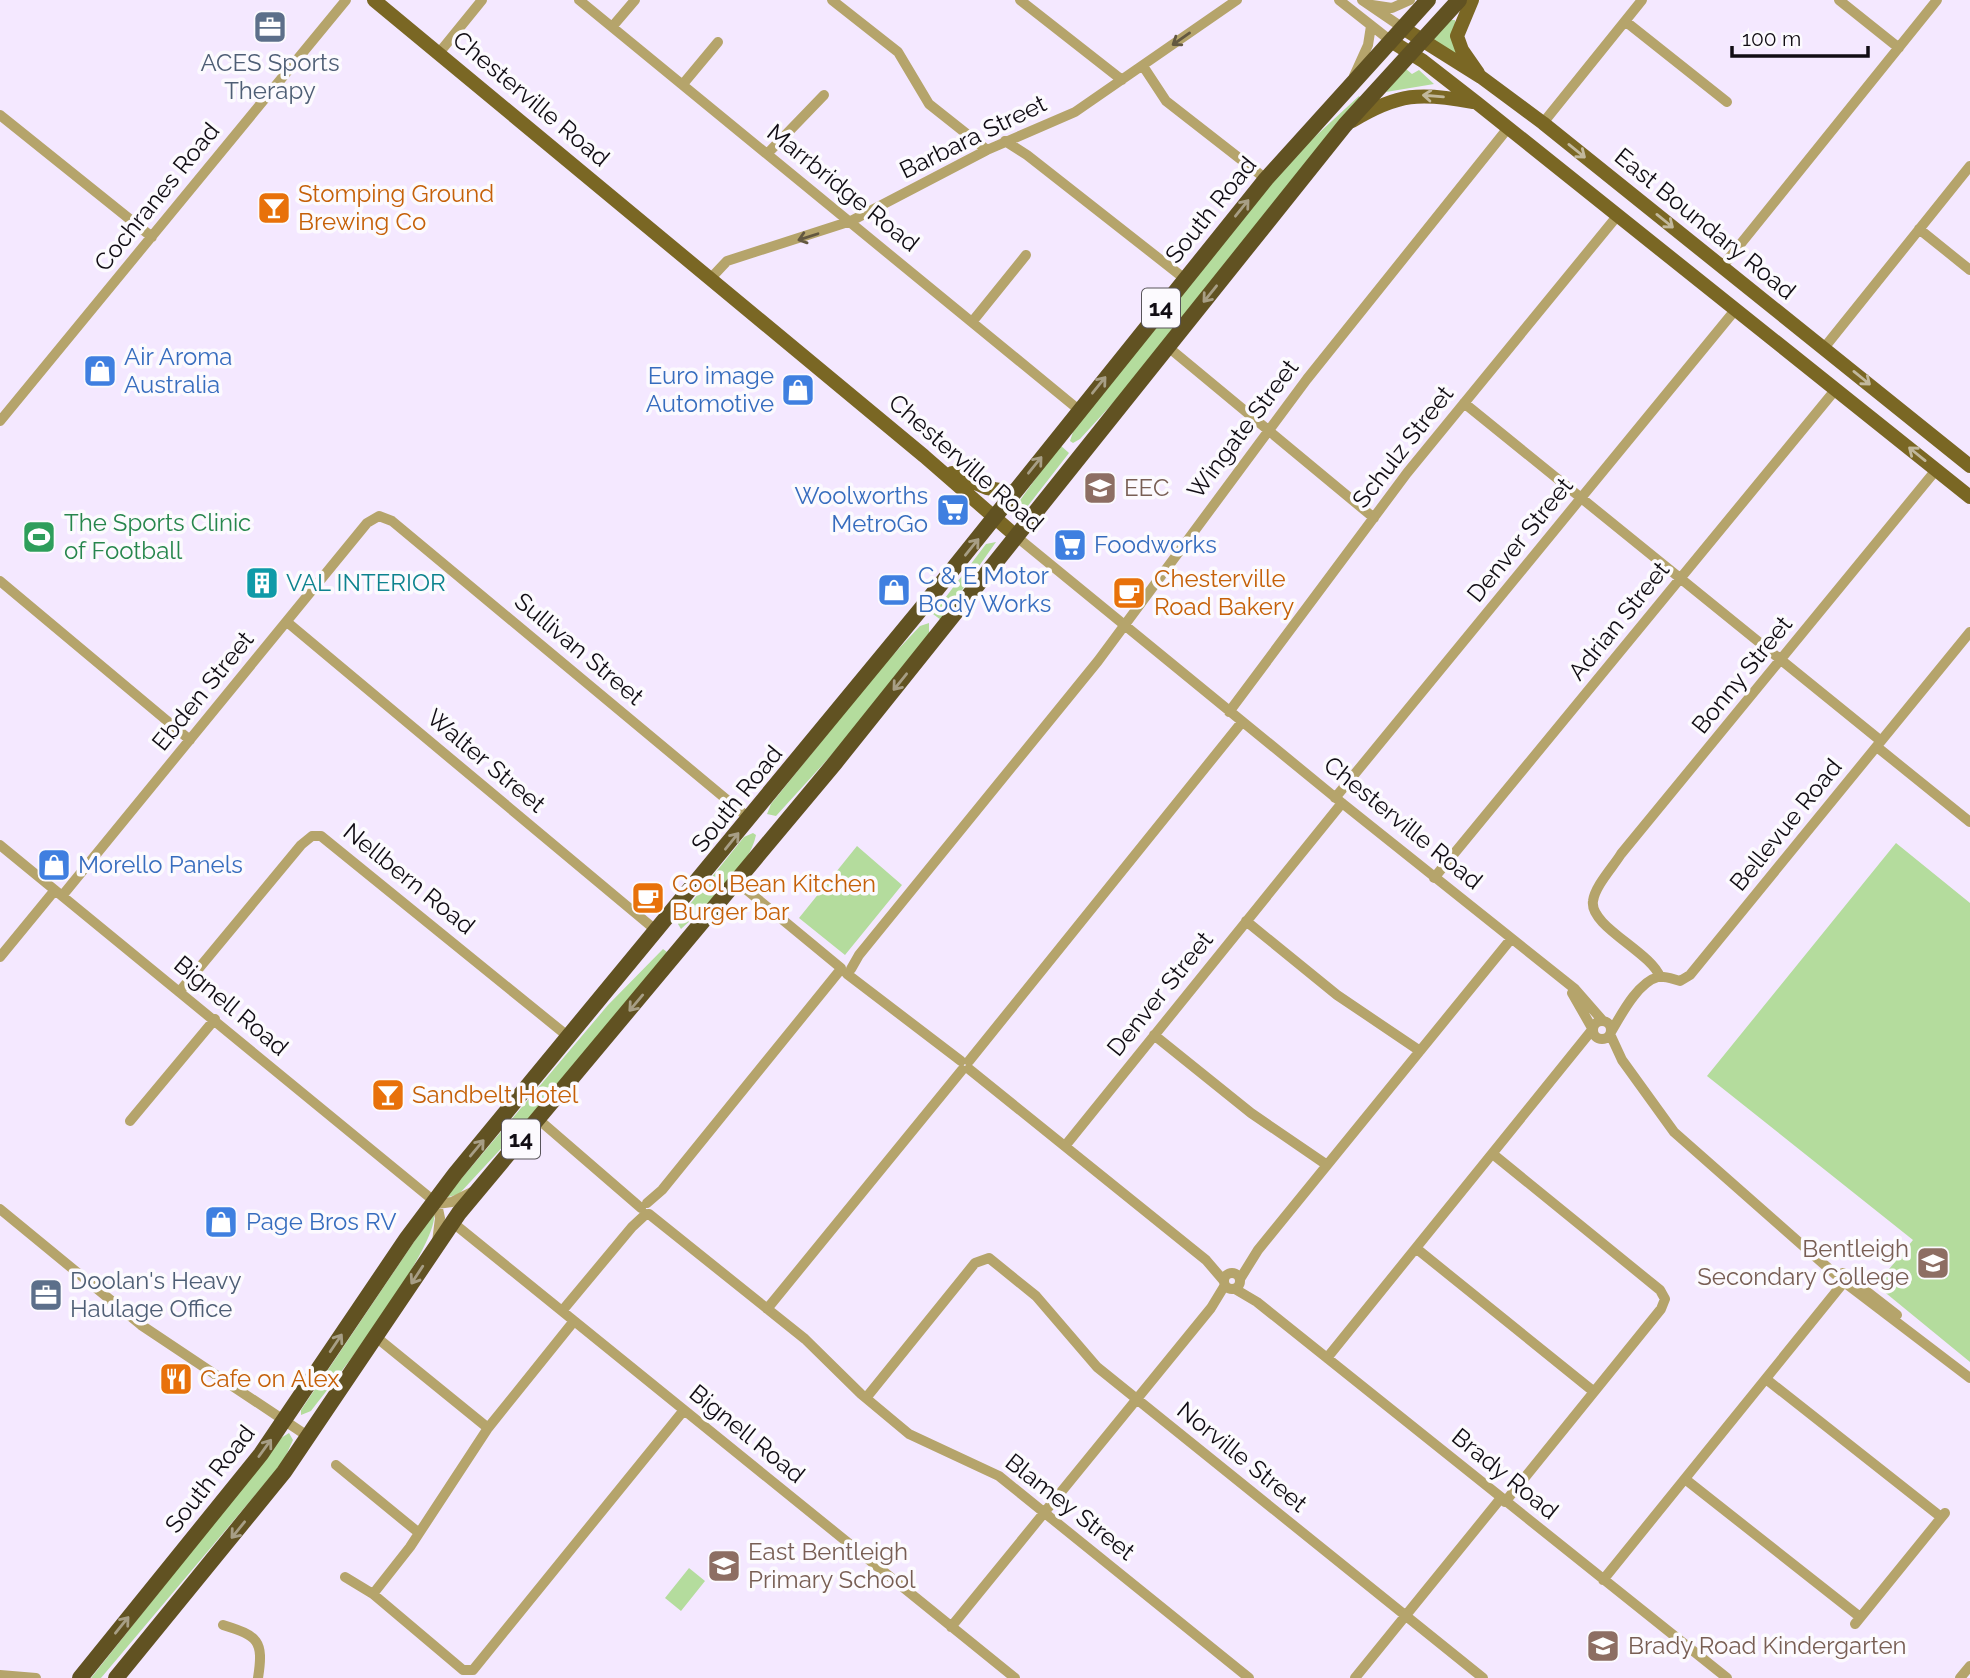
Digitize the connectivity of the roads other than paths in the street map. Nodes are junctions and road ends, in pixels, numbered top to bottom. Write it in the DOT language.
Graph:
graph roads {
  1 [pos="346,0"];
  2 [pos="374,0"];
  3 [pos="482,0"];
  4 [pos="579,0"];
  5 [pos="635,0"];
  6 [pos="832,0"];
  7 [pos="1020,0"];
  8 [pos="1042,0"];
  9 [pos="1237,0"];
  10 [pos="1339,0"];
  11 [pos="1410,0"];
  12 [pos="1428,0"];
  13 [pos="1459,0"];
  14 [pos="1472,0"];
  15 [pos="1642,0"];
  16 [pos="1839,0"];
  17 [pos="1937,0"];
  18 [pos="1366,2"];
  19 [pos="1033,11"];
  20 [pos="1625,21"];
  21 [pos="1371,26"];
  22 [pos="612,27"];
  23 [pos="1403,28"];
  24 [pos="1422,39"];
  25 [pos="1391,41"];
  26 [pos="718,42"];
  27 [pos="1899,48"];
  28 [pos="439,53"];
  29 [pos="1410,53"];
  30 [pos="1143,66"];
  31 [pos="1481,77"];
  32 [pos="1122,80"];
  33 [pos="683,83"];
  34 [pos="1350,85"];
  35 [pos="824,95"];
  36 [pos="1727,102"];
  37 [pos="1477,103"];
  38 [pos="0,115"];
  39 [pos="1543,123"];
  40 [pos="1345,125"];
  41 [pos="1037,128"];
  42 [pos="1508,128"];
  43 [pos="1005,141"];
  44 [pos="987,150"];
  45 [pos="768,153"];
  46 [pos="1027,155"];
  47 [pos="1970,166"];
  48 [pos="1265,179"];
  49 [pos="1618,215"];
  50 [pos="851,221"];
  51 [pos="1919,229"];
  52 [pos="152,237"];
  53 [pos="1696,246"];
  54 [pos="1026,255"];
  55 [pos="1681,265"];
  56 [pos="1721,267"];
  57 [pos="1970,270"];
  58 [pos="711,278"];
  59 [pos="1185,279"];
  60 [pos="1736,309"];
  61 [pos="972,322"];
  62 [pos="1168,347"];
  63 [pos="1824,348"];
  64 [pos="1836,389"];
  65 [pos="1464,403"];
  66 [pos="1079,410"];
  67 [pos="1902,411"];
  68 [pos="0,421"];
  69 [pos="1268,430"];
  70 [pos="1886,430"];
  71 [pos="1057,438"];
  72 [pos="1080,457"];
  73 [pos="1970,466"];
  74 [pos="938,467"];
  75 [pos="1936,470"];
  76 [pos="1013,492"];
  77 [pos="1970,497"];
  78 [pos="1582,498"];
  79 [pos="379,516"];
  80 [pos="995,516"];
  81 [pos="1374,518"];
  82 [pos="1017,537"];
  83 [pos="1681,578"];
  84 [pos="0,582"];
  85 [pos="920,610"];
  86 [pos="286,622"];
  87 [pos="1124,625"];
  88 [pos="943,629"];
  89 [pos="1970,632"];
  90 [pos="1782,659"];
  91 [pos="1230,712"];
  92 [pos="1242,722"];
  93 [pos="190,740"];
  94 [pos="1879,744"];
  95 [pos="1338,801"];
  96 [pos="750,819"];
  97 [pos="1970,822"];
  98 [pos="774,838"];
  99 [pos="0,845"];
  100 [pos="1434,878"];
  101 [pos="737,881"];
  102 [pos="58,893"];
  103 [pos="1246,921"];
  104 [pos="658,932"];
  105 [pos="1511,939"];
  106 [pos="680,951"];
  107 [pos="0,957"];
  108 [pos="846,969"];
  109 [pos="1660,977"];
  110 [pos="180,991"];
  111 [pos="215,1020"];
  112 [pos="1602,1031"];
  113 [pos="1154,1035"];
  114 [pos="570,1038"];
  115 [pos="1420,1051"];
  116 [pos="965,1065"];
  117 [pos="538,1119"];
  118 [pos="130,1121"];
  119 [pos="1065,1146"];
  120 [pos="1494,1155"];
  121 [pos="1327,1165"];
  122 [pos="480,1188"];
  123 [pos="436,1203"];
  124 [pos="647,1209"];
  125 [pos="2,1215"];
  126 [pos="452,1222"];
  127 [pos="437,1244"];
  128 [pos="1417,1249"];
  129 [pos="1846,1279"];
  130 [pos="1232,1281"];
  131 [pos="767,1309"];
  132 [pos="562,1311"];
  133 [pos="574,1321"];
  134 [pos="376,1337"];
  135 [pos="1327,1358"];
  136 [pos="1970,1378"];
  137 [pos="1766,1379"];
  138 [pos="1593,1391"];
  139 [pos="866,1398"];
  140 [pos="1138,1399"];
  141 [pos="684,1410"];
  142 [pos="284,1420"];
  143 [pos="488,1427"];
  144 [pos="309,1437"];
  145 [pos="336,1465"];
  146 [pos="1685,1479"];
  147 [pos="1503,1500"];
  148 [pos="1045,1512"];
  149 [pos="419,1533"];
  150 [pos="345,1577"];
  151 [pos="1603,1580"];
  152 [pos="373,1594"];
  153 [pos="1405,1616"];
  154 [pos="223,1625"];
  155 [pos="951,1627"];
  156 [pos="1970,1666"];
  157 [pos="0,1675"];
  158 [pos="36,1678"];
  159 [pos="79,1678"];
  160 [pos="116,1678"];
  161 [pos="258,1678"];
  162 [pos="1015,1678"];
  163 [pos="1249,1678"];
  164 [pos="1355,1678"];
  165 [pos="1483,1678"];
  166 [pos="1727,1678"];
  167 [pos="1961,1678"];
  1 -- 52 [label="street, Cochranes Road"];
  2 -- 28 [label="main road, Chesterville Road"];
  3 -- 28 [label="street"];
  4 -- 22 [label="street, Marrbridge Road"];
  5 -- 22 [label="street"];
  6 -- 44 [label="street"];
  7 -- 19 [label="street"];
  8 -- 19 [label="street"];
  9 -- 30 [label="street, Barbara Street, one-way"];
  10 -- 21 [label="street"];
  11 -- 18 [label="street"];
  12 -- 23 [label="highway, South Road / 14"];
  13 -- 24 [label="highway, 14"];
  14 -- 31 [label="main road"];
  15 -- 20 [label="street"];
  16 -- 27 [label="street"];
  17 -- 27 [label="street"];
  18 -- 23 [label="street"];
  19 -- 32 [label="street"];
  20 -- 36 [label="street"];
  20 -- 39 [label="street"];
  21 -- 25 [label="street"];
  21 -- 34 [label="street"];
  22 -- 33 [label="street, Marrbridge Road"];
  23 -- 24 [label="main road, East Boundary Road"];
  23 -- 25 [label="highway, South Road / 14"];
  24 -- 29 [label="highway, 14"];
  24 -- 31 [label="main road, East Boundary Road"];
  25 -- 29 [label="main road, East Boundary Road"];
  25 -- 34 [label="highway, South Road / 14"];
  26 -- 33 [label="street"];
  27 -- 56 [label="street"];
  28 -- 58 [label="main road, Chesterville Road"];
  29 -- 37 [label="main road, East Boundary Road"];
  29 -- 40 [label="highway, 14"];
  30 -- 32 [label="street, Barbara Street"];
  30 -- 48 [label="street"];
  31 -- 39 [label="main road, East Boundary Road"];
  32 -- 41 [label="street, Barbara Street"];
  33 -- 45 [label="street, Marrbridge Road"];
  34 -- 48 [label="highway, South Road / 14"];
  35 -- 45 [label="street"];
  37 -- 40 [label="main road, one-way"];
  37 -- 42 [label="main road, East Boundary Road"];
  38 -- 52 [label="street"];
  39 -- 53 [label="main road, East Boundary Road, one-way"];
  40 -- 62 [label="highway, 14, one-way"];
  41 -- 43 [label="street, Barbara Street"];
  41 -- 46 [label="street"];
  42 -- 49 [label="main road, East Boundary Road"];
  42 -- 69 [label="street, Wingate Street"];
  43 -- 44 [label="street, Barbara Street"];
  43 -- 46 [label="street"];
  44 -- 50 [label="street, Barbara Street"];
  45 -- 50 [label="street, Marrbridge Road"];
  46 -- 59 [label="street"];
  47 -- 51 [label="street"];
  59 -- 48 [label="highway, South Road / 14, one-way"];
  49 -- 55 [label="main road, East Boundary Road"];
  49 -- 65 [label="street, Schulz Street"];
  50 -- 58 [label="street, Barbara Street, one-way"];
  50 -- 61 [label="street, Marrbridge Road"];
  51 -- 57 [label="street"];
  51 -- 63 [label="street"];
  52 -- 68 [label="street, Cochranes Road"];
  53 -- 55 [label="main road"];
  53 -- 56 [label="main road, East Boundary Road"];
  54 -- 61 [label="street"];
  55 -- 60 [label="main road, East Boundary Road"];
  56 -- 63 [label="main road, East Boundary Road"];
  58 -- 74 [label="main road, Chesterville Road"];
  66 -- 59 [label="highway, South Road / 14, one-way"];
  60 -- 64 [label="main road, East Boundary Road"];
  60 -- 78 [label="street, Denver Street"];
  61 -- 66 [label="street, Marrbridge Road"];
  62 -- 69 [label="street"];
  62 -- 72 [label="highway, 14"];
  63 -- 67 [label="main road, East Boundary Road, one-way"];
  64 -- 70 [label="main road, East Boundary Road"];
  64 -- 83 [label="street, Adrian Street"];
  65 -- 78 [label="street"];
  65 -- 81 [label="street, Schulz Street"];
  66 -- 71 [label="highway, South Road / 14"];
  67 -- 70 [label="main road"];
  67 -- 73 [label="main road, East Boundary Road"];
  69 -- 81 [label="street"];
  69 -- 87 [label="street, Wingate Street"];
  75 -- 70 [label="main road, East Boundary Road, one-way"];
  71 -- 72 [label="highway"];
  76 -- 71 [label="highway, South Road / 14, one-way"];
  72 -- 82 [label="highway, 14"];
  74 -- 76 [label="main road"];
  74 -- 80 [label="main road, Chesterville Road"];
  75 -- 77 [label="main road, East Boundary Road"];
  75 -- 90 [label="street, Bonny Street"];
  76 -- 80 [label="highway, South Road / 14"];
  78 -- 83 [label="street"];
  78 -- 95 [label="street, Denver Street"];
  79 -- 86 [label="street, Ebden Street"];
  79 -- 96 [label="street, Sullivan Street"];
  80 -- 82 [label="main road, Chesterville Road"];
  85 -- 80 [label="highway, South Road / 14, one-way"];
  81 -- 91 [label="street, Schulz Street"];
  82 -- 87 [label="street, Chesterville Road"];
  82 -- 88 [label="highway, 14"];
  83 -- 90 [label="street"];
  83 -- 100 [label="street, Adrian Street"];
  84 -- 93 [label="street"];
  85 -- 88 [label="highway"];
  85 -- 96 [label="highway, South Road / 14"];
  86 -- 93 [label="street, Ebden Street"];
  86 -- 104 [label="street, Walter Street"];
  87 -- 91 [label="street, Chesterville Road"];
  87 -- 108 [label="street, Wingate Street"];
  88 -- 98 [label="highway, 14, one-way"];
  89 -- 94 [label="street, Bellevue Road"];
  90 -- 94 [label="street"];
  90 -- 109 [label="street, Bonny Street"];
  91 -- 92 [label="street, Chesterville Road"];
  92 -- 95 [label="street, Chesterville Road"];
  92 -- 116 [label="street"];
  93 -- 102 [label="street, Ebden Street"];
  94 -- 97 [label="street"];
  94 -- 109 [label="street, Bellevue Road"];
  95 -- 100 [label="street, Chesterville Road"];
  95 -- 103 [label="street, Denver Street"];
  96 -- 98 [label="highway"];
  104 -- 96 [label="highway, South Road / 14, one-way"];
  98 -- 101 [label="highway, 14"];
  99 -- 102 [label="street, Bignell Road"];
  100 -- 105 [label="street, Chesterville Road"];
  101 -- 106 [label="highway, 14"];
  101 -- 108 [label="street, Brady Road"];
  102 -- 107 [label="street, Ebden Street"];
  102 -- 110 [label="street, Bignell Road"];
  103 -- 113 [label="street, Denver Street"];
  103 -- 115 [label="street"];
  104 -- 106 [label="highway"];
  104 -- 114 [label="highway, South Road / 14"];
  105 -- 112 [label="street, Chesterville Road"];
  105 -- 115 [label="street"];
  106 -- 117 [label="highway, 14, one-way"];
  108 -- 116 [label="street, Brady Road"];
  108 -- 124 [label="street, Wingate Street"];
  109 -- 112 [label="street"];
  110 -- 111 [label="street, Bignell Road"];
  110 -- 114 [label="street, Nellbern Road"];
  111 -- 118 [label="street"];
  111 -- 123 [label="street, Bignell Road"];
  112 -- 120 [label="street"];
  112 -- 129 [label="street, Chesterville Road"];
  113 -- 119 [label="street, Denver Street"];
  113 -- 121 [label="street"];
  123 -- 114 [label="highway, South Road / 14, one-way"];
  115 -- 121 [label="street"];
  116 -- 119 [label="street, Brady Road"];
  116 -- 131 [label="street"];
  117 -- 122 [label="highway, 14"];
  117 -- 124 [label="street, Blamey Street"];
  119 -- 130 [label="street, Brady Road"];
  120 -- 128 [label="street"];
  120 -- 138 [label="street"];
  121 -- 130 [label="street"];
  122 -- 123 [label="street"];
  122 -- 126 [label="highway, 14"];
  123 -- 127 [label="street"];
  142 -- 123 [label="highway, South Road / 14, one-way"];
  124 -- 131 [label="street, Blamey Street"];
  124 -- 132 [label="street, Wingate Street"];
  125 -- 142 [label="street"];
  126 -- 127 [label="highway, 14"];
  126 -- 132 [label="street, Bignell Road"];
  127 -- 134 [label="highway, 14, one-way"];
  128 -- 135 [label="street"];
  128 -- 138 [label="street"];
  129 -- 136 [label="street, Chesterville Road"];
  129 -- 137 [label="street"];
  130 -- 135 [label="street, Brady Road"];
  130 -- 140 [label="street"];
  131 -- 139 [label="street, Blamey Street"];
  132 -- 133 [label="street, Bignell Road"];
  133 -- 141 [label="street, Bignell Road"];
  133 -- 143 [label="street"];
  134 -- 143 [label="street"];
  134 -- 144 [label="highway, 14"];
  135 -- 147 [label="street, Brady Road"];
  137 -- 146 [label="street"];
  137 -- 146 [label="street"];
  138 -- 147 [label="street"];
  139 -- 140 [label="street, Norville Street"];
  139 -- 148 [label="street, Blamey Street"];
  140 -- 148 [label="street"];
  140 -- 153 [label="street, Norville Street"];
  141 -- 152 [label="street"];
  141 -- 155 [label="street, Bignell Road"];
  142 -- 144 [label="street"];
  159 -- 142 [label="highway, South Road / 14, one-way"];
  143 -- 149 [label="street"];
  144 -- 160 [label="highway, 14, one-way"];
  145 -- 149 [label="street"];
  146 -- 151 [label="street"];
  147 -- 151 [label="street, Brady Road"];
  147 -- 153 [label="street"];
  148 -- 155 [label="street"];
  148 -- 163 [label="street, Blamey Street"];
  149 -- 152 [label="street"];
  150 -- 152 [label="street"];
  151 -- 166 [label="street, Brady Road"];
  153 -- 164 [label="street"];
  153 -- 165 [label="street, Norville Street"];
  154 -- 161 [label="street"];
  155 -- 162 [label="street, Bignell Road"];
  156 -- 167 [label="street"];
  157 -- 158 [label="street"];
}
